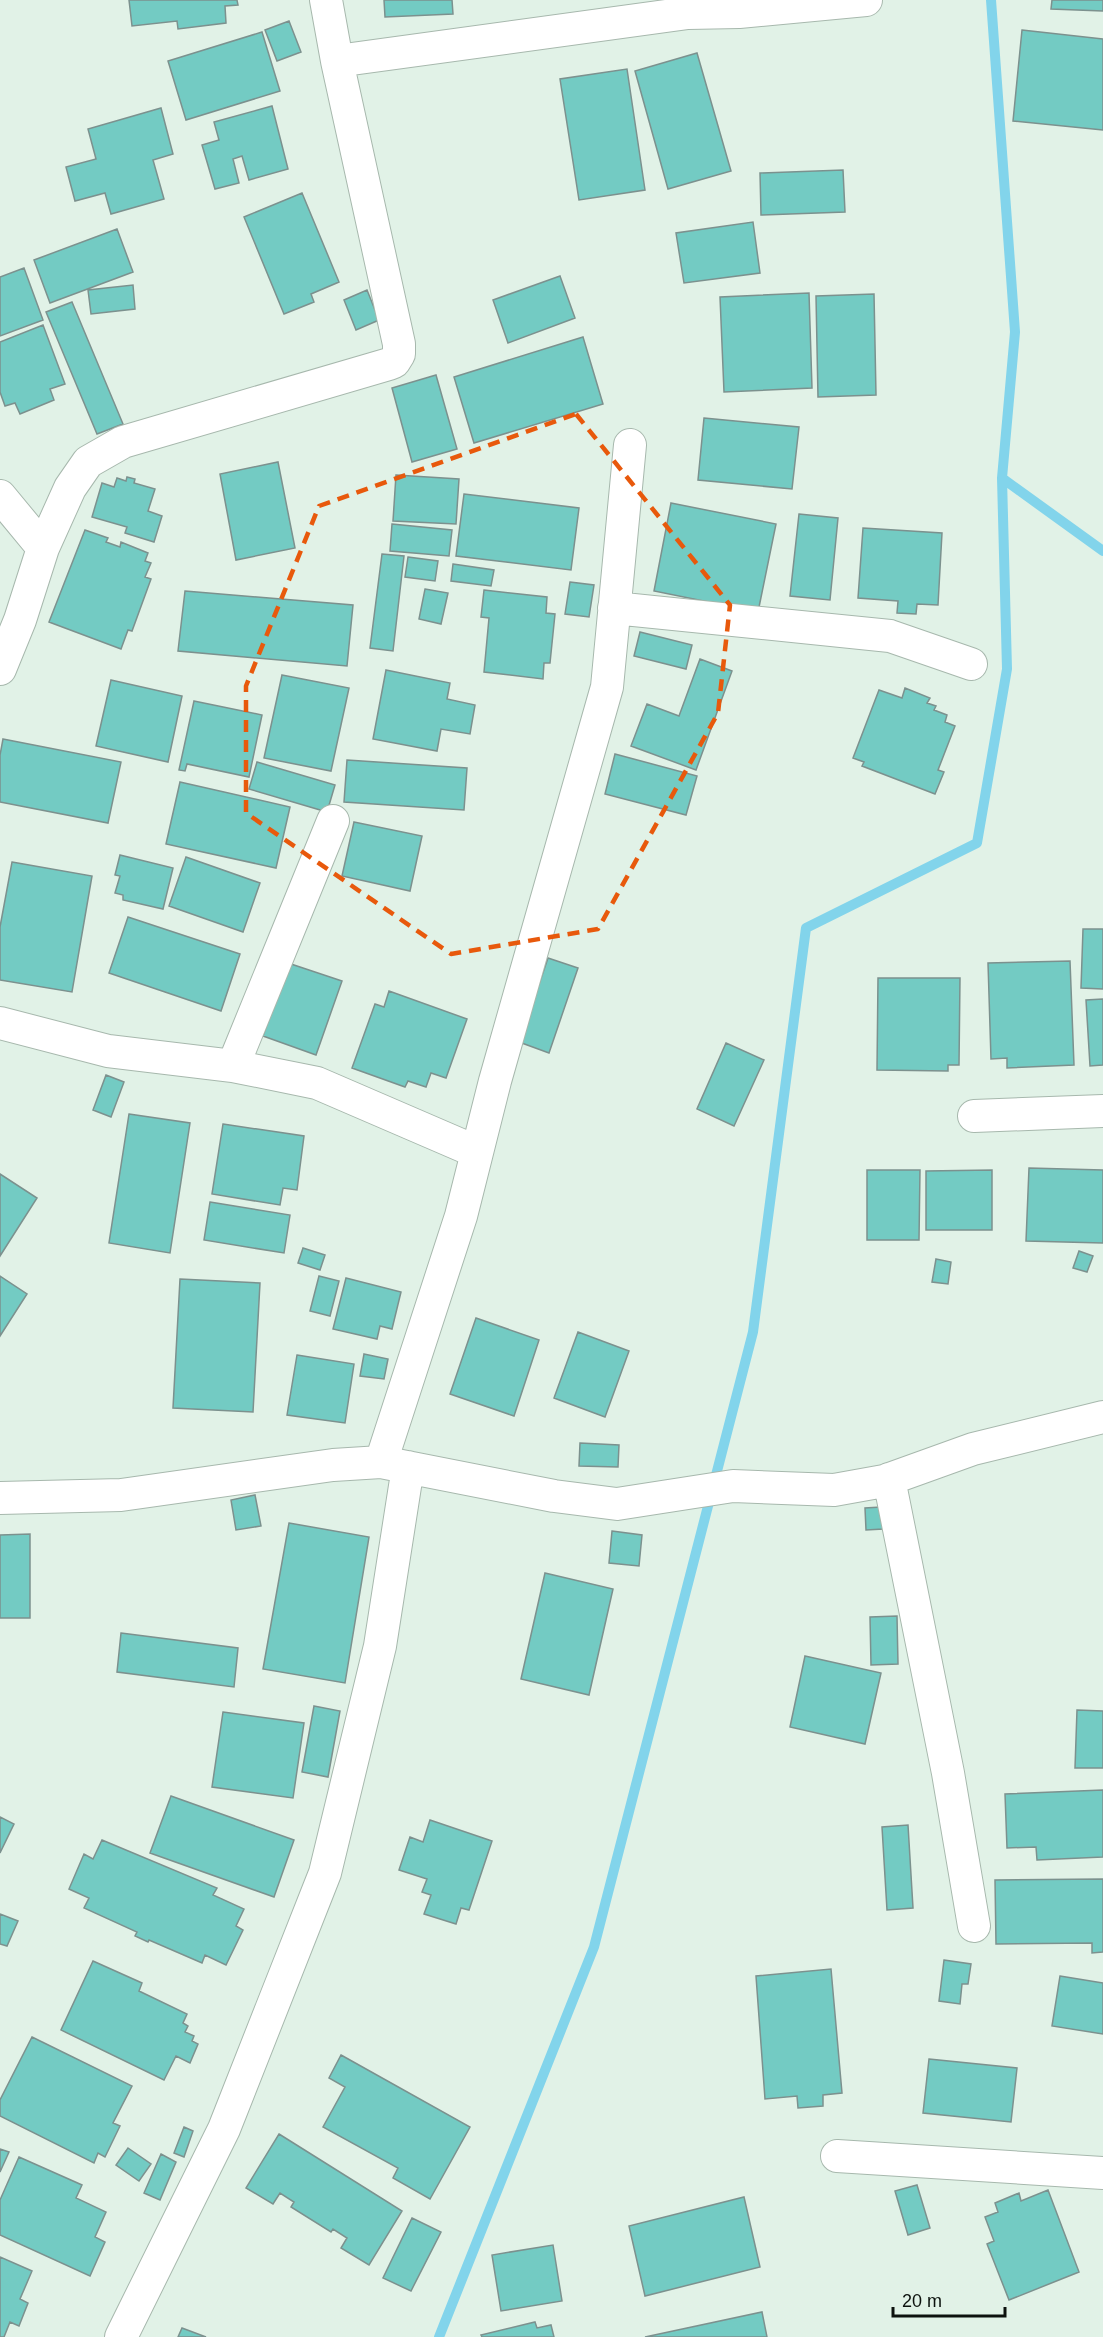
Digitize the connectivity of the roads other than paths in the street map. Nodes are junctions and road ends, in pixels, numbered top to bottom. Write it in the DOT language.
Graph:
graph roads {
  1 [pos="326,0"];
  2 [pos="866,0"];
  3 [pos="336,61"];
  4 [pos="630,445"];
  5 [pos="0,496"];
  6 [pos="43,548"];
  7 [pos="614,608"];
  8 [pos="971,664"];
  9 [pos="0,669"];
  10 [pos="333,821"];
  11 [pos="0,1023"];
  12 [pos="233,1066"];
  13 [pos="1103,1111"];
  14 [pos="974,1116"];
  15 [pos="477,1152"];
  16 [pos="1103,1417"];
  17 [pos="395,1464"];
  18 [pos="889,1479"];
  19 [pos="0,1498"];
  20 [pos="974,1926"];
  21 [pos="837,2156"];
  22 [pos="1103,2173"];
  23 [pos="121,2337"];
  1 -- 3 [label="street"];
  2 -- 3 [label="street"];
  3 -- 6 [label="street"];
  4 -- 7 [label="street"];
  5 -- 6 [label="street"];
  6 -- 9 [label="street"];
  7 -- 8 [label="street"];
  7 -- 15 [label="street"];
  10 -- 12 [label="street"];
  11 -- 12 [label="street"];
  12 -- 15 [label="street"];
  13 -- 14 [label="street"];
  15 -- 17 [label="street"];
  16 -- 18 [label="street"];
  17 -- 18 [label="street"];
  17 -- 19 [label="street"];
  17 -- 23 [label="street"];
  18 -- 20 [label="street"];
  21 -- 22 [label="street"];
}
